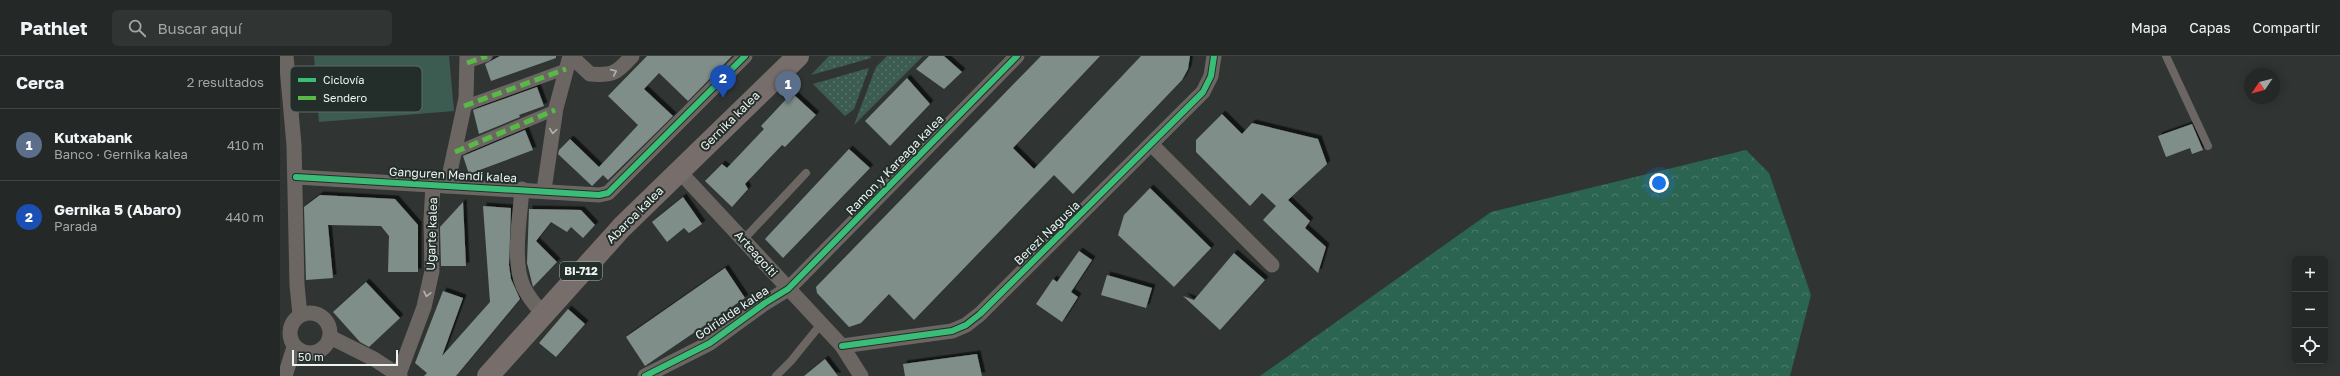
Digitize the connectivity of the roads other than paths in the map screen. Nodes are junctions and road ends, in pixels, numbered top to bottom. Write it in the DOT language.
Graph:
graph roads {
  1 [pos="286,56"];
  2 [pos="487,56"];
  3 [pos="632,56"];
  4 [pos="745,56"];
  5 [pos="798,56"];
  6 [pos="1017,56"];
  7 [pos="1214,56"];
  8 [pos="2166,56"];
  9 [pos="467,60"];
  10 [pos="569,60"];
  11 [pos="290,104"];
  12 [pos="464,106"];
  13 [pos="556,110"];
  14 [pos="291,112"];
  15 [pos="1152,145"];
  16 [pos="2208,146"];
  17 [pos="455,152"];
  18 [pos="679,171"];
  19 [pos="806,173"];
  20 [pos="296,177"];
  21 [pos="440,186"];
  22 [pos="522,190"];
  23 [pos="544,190"];
  24 [pos="743,240"];
  25 [pos="1272,266"];
  26 [pos="788,289"];
  27 [pos="543,314"];
  28 [pos="300,315"];
  29 [pos="821,324"];
  30 [pos="330,337"];
  31 [pos="842,346"];
  32 [pos="294,347"];
  33 [pos="400,375"];
  34 [pos="285,376"];
  35 [pos="488,376"];
  36 [pos="645,376"];
  37 [pos="776,376"];
  38 [pos="861,376"];
  1 -- 11 [label="street"];
  2 -- 9 [label="street"];
  10 -- 3 [label="street, one-way"];
  4 -- 23 [label="street, Ganguren Mendi kalea"];
  5 -- 18 [label="main road, Gernika kalea / BI-712"];
  6 -- 26 [label="street, Ramon y Kareaga kalea"];
  7 -- 15 [label="street, Berezi Nagusia"];
  8 -- 16 [label="lane"];
  9 -- 12 [label="street, Ugarte kalea"];
  10 -- 12 [label="street"];
  10 -- 13 [label="street"];
  12 -- 17 [label="street, Ugarte kalea"];
  13 -- 17 [label="street"];
  13 -- 23 [label="street, one-way"];
  14 -- 20 [label="street"];
  15 -- 25 [label="street"];
  15 -- 31 [label="street, Berezi Nagusia"];
  17 -- 21 [label="street, Ugarte kalea"];
  18 -- 24 [label="street, Arteagoiti"];
  18 -- 27 [label="main road, Abaroa kalea / BI-712"];
  19 -- 24 [label="lane"];
  20 -- 21 [label="street, Ganguren Mendi kalea"];
  20 -- 28 [label="street"];
  21 -- 22 [label="street, Ganguren Mendi kalea"];
  21 -- 33 [label="street, Ugarte kalea, one-way"];
  22 -- 23 [label="street, Ganguren Mendi kalea"];
  22 -- 27 [label="street"];
  24 -- 26 [label="street, Arteagoiti"];
  26 -- 29 [label="street, Arteagoiti"];
  26 -- 36 [label="street, Goirialde kalea"];
  27 -- 35 [label="main road, Abaroa kalea / BI-712"];
  28 -- 30 [label="street"];
  28 -- 32 [label="street"];
  29 -- 31 [label="street, Arteagoiti"];
  29 -- 37 [label="lane"];
  30 -- 32 [label="street"];
  30 -- 33 [label="street, Ugarte kalea"];
  31 -- 38 [label="street, Arteagoiti"];
  32 -- 34 [label="street"];
}
